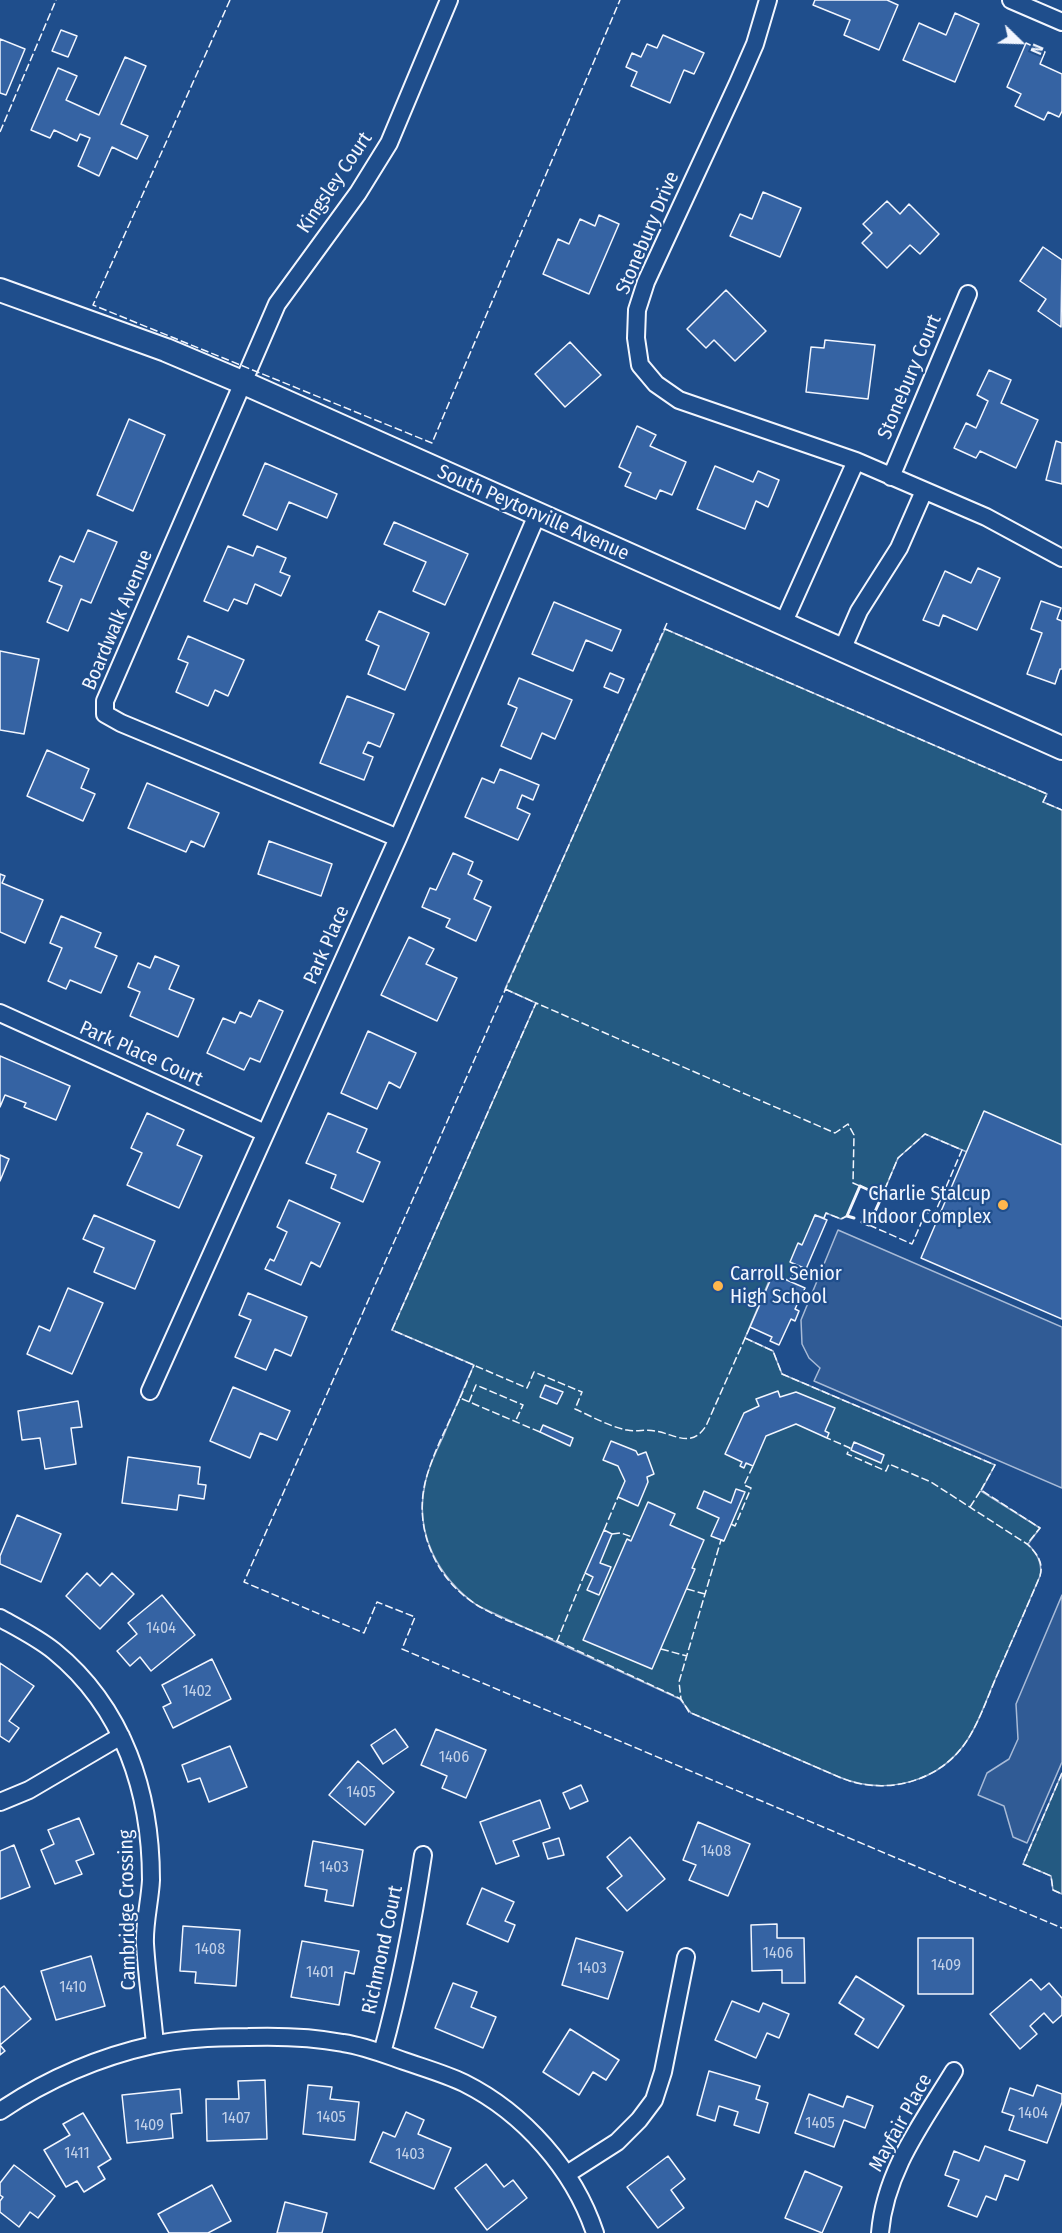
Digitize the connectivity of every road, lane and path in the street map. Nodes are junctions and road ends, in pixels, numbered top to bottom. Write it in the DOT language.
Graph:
graph roads {
  1 [pos="449,0"];
  2 [pos="768,0"];
  3 [pos="1011,0"];
  4 [pos="1062,22"];
  5 [pos="0,290"];
  6 [pos="968,294"];
  7 [pos="244,383"];
  8 [pos="856,461"];
  9 [pos="891,477"];
  10 [pos="924,491"];
  11 [pos="537,514"];
  12 [pos="1062,558"];
  13 [pos="783,624"];
  14 [pos="842,650"];
  15 [pos="1062,748"];
  16 [pos="398,838"];
  17 [pos="0,1013"];
  18 [pos="265,1133"];
  19 [pos="150,1391"];
  20 [pos="0,1617"];
  21 [pos="121,1736"];
  22 [pos="0,1802"];
  23 [pos="423,1855"];
  24 [pos="686,1957"];
  25 [pos="155,2044"];
  26 [pos="382,2053"];
  27 [pos="954,2071"];
  28 [pos="0,2111"];
  29 [pos="567,2174"];
  30 [pos="595,2233"];
  31 [pos="880,2233"];
  1 -- 7 [label="street, Kingsley Court"];
  2 -- 8 [label="street, Stonebury Drive"];
  3 -- 4 [label="street"];
  5 -- 7 [label="street, South Peytonville Avenue"];
  6 -- 9 [label="street, Stonebury Court"];
  7 -- 11 [label="street, South Peytonville Avenue"];
  7 -- 16 [label="street, Boardwalk Avenue"];
  8 -- 9 [label="street, Stonebury Drive"];
  8 -- 13 [label="street"];
  9 -- 10 [label="street, Stonebury Drive"];
  10 -- 12 [label="street, Stonebury Drive"];
  10 -- 14 [label="street"];
  11 -- 13 [label="street, South Peytonville Avenue"];
  11 -- 16 [label="street, Park Place"];
  13 -- 14 [label="street, South Peytonville Avenue"];
  14 -- 15 [label="street, South Peytonville Avenue"];
  16 -- 18 [label="street, Park Place"];
  17 -- 18 [label="street, Park Place Court"];
  18 -- 19 [label="street, Park Place"];
  20 -- 21 [label="street, Cambridge Crossing"];
  21 -- 22 [label="street"];
  21 -- 25 [label="street, Cambridge Crossing"];
  23 -- 26 [label="street, Richmond Court"];
  24 -- 29 [label="street"];
  25 -- 26 [label="street"];
  25 -- 28 [label="street"];
  26 -- 29 [label="street"];
  27 -- 31 [label="street, Mayfair Place"];
  29 -- 30 [label="street"];
}
